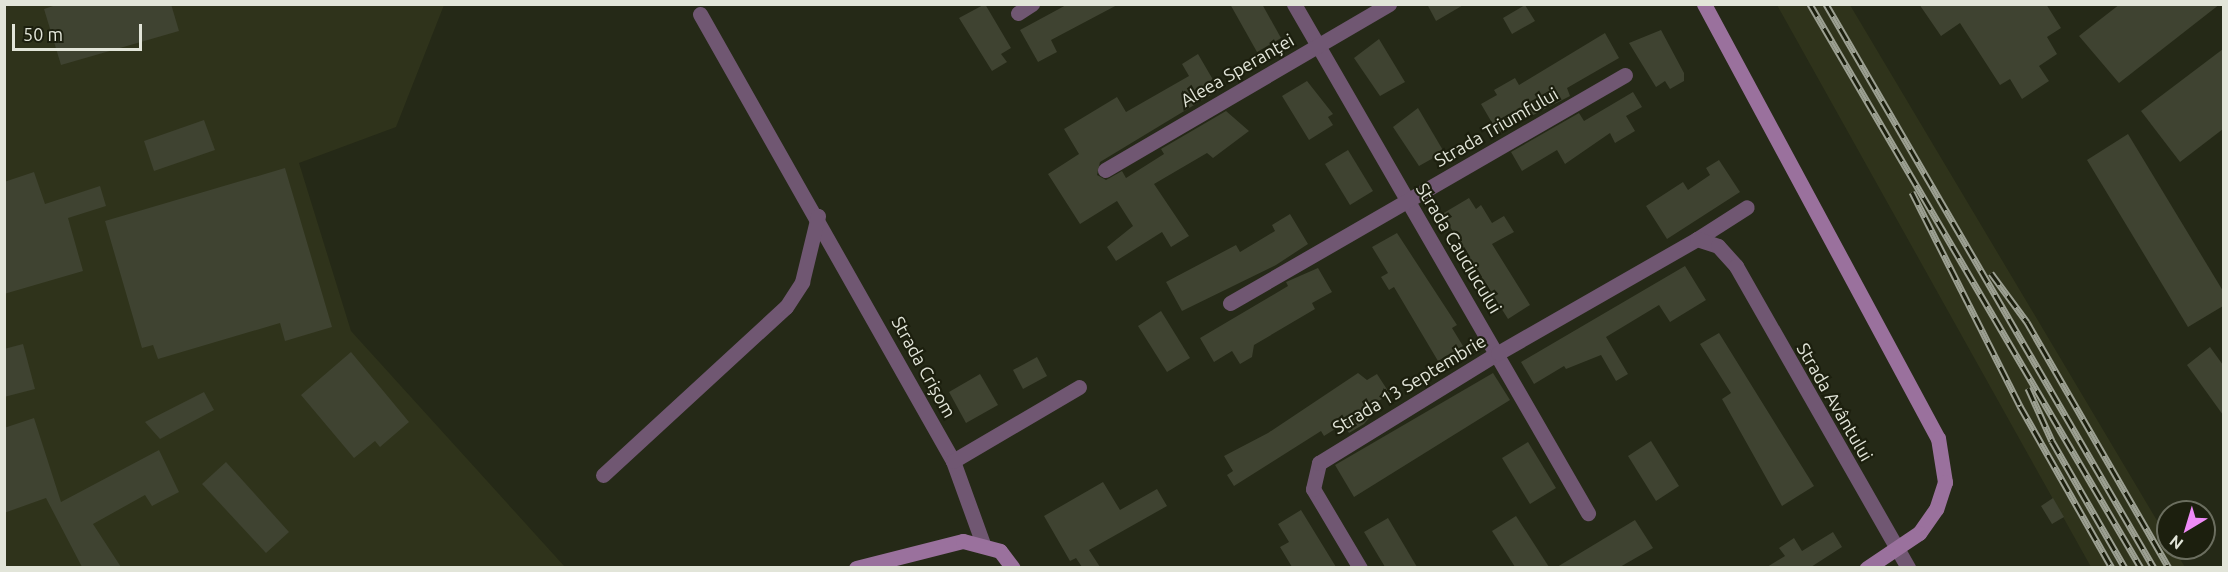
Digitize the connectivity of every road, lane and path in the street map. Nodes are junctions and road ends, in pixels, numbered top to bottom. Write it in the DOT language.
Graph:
graph roads {
  1 [pos="1032,4"];
  2 [pos="1294,4"];
  3 [pos="1389,4"];
  4 [pos="1704,4"];
  5 [pos="1018,13"];
  6 [pos="700,14"];
  7 [pos="1317,46"];
  8 [pos="1625,75"];
  9 [pos="1104,170"];
  10 [pos="1408,201"];
  11 [pos="1747,207"];
  12 [pos="818,216"];
  13 [pos="1697,239"];
  14 [pos="1230,303"];
  15 [pos="1498,352"];
  16 [pos="1079,387"];
  17 [pos="953,461"];
  18 [pos="603,475"];
  19 [pos="1588,513"];
  20 [pos="983,544"];
  21 [pos="1897,551"];
  22 [pos="856,567"];
  23 [pos="1013,567"];
  24 [pos="1360,567"];
  25 [pos="1867,567"];
  26 [pos="1908,567"];
  1 -- 5 [label="street"];
  2 -- 7 [label="street, Strada Cauciucului"];
  3 -- 7 [label="street, Aleea Speranței"];
  4 -- 21 [label="main road"];
  6 -- 12 [label="street, Strada Crișom"];
  7 -- 9 [label="street, Aleea Speranței"];
  7 -- 10 [label="street, Strada Cauciucului"];
  8 -- 10 [label="street, Strada Triumfului"];
  10 -- 14 [label="street, Strada Triumfului"];
  10 -- 15 [label="street, Strada Cauciucului"];
  11 -- 13 [label="street, Strada 13 Septembrie"];
  12 -- 17 [label="street, Strada Crișom"];
  12 -- 18 [label="street"];
  13 -- 15 [label="street, Strada 13 Septembrie"];
  13 -- 21 [label="street, Strada Avântului"];
  15 -- 19 [label="street, Strada Cauciucului"];
  15 -- 24 [label="street, Strada 13 Septembrie"];
  16 -- 17 [label="street"];
  17 -- 20 [label="street, Strada Crișom"];
  20 -- 22 [label="main road"];
  20 -- 23 [label="main road"];
  21 -- 25 [label="main road"];
  21 -- 26 [label="street, Strada Avântului"];
}
